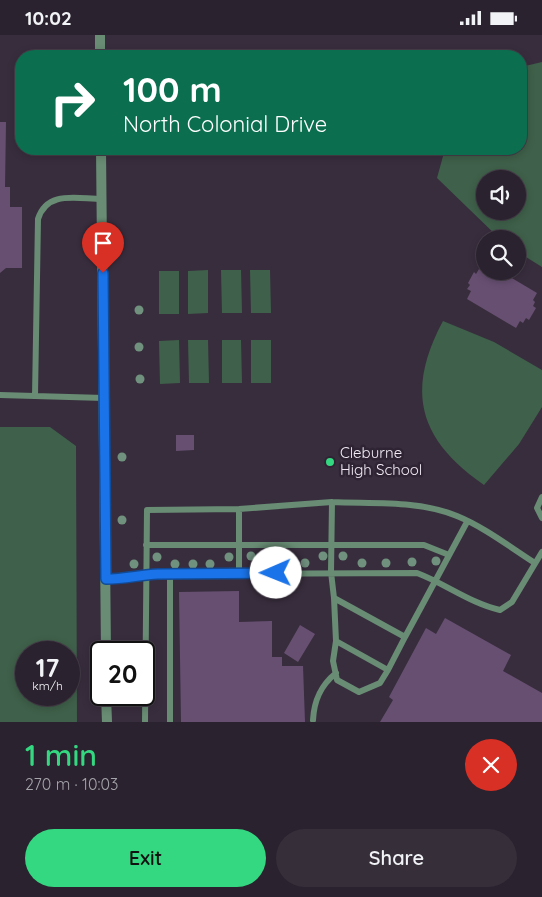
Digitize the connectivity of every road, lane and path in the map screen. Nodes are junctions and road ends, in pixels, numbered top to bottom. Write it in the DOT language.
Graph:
graph roads {
  1 [pos="100,35"];
  2 [pos="100,50"];
  3 [pos="101,155"];
  4 [pos="102,199"];
  5 [pos="0,395"];
  6 [pos="36,396"];
  7 [pos="104,398"];
  8 [pos="542,497"];
  9 [pos="332,502"];
  10 [pos="239,509"];
  11 [pos="542,518"];
  12 [pos="467,522"];
  13 [pos="239,544"];
  14 [pos="146,545"];
  15 [pos="332,545"];
  16 [pos="542,552"];
  17 [pos="449,555"];
  18 [pos="536,563"];
  19 [pos="331,572"];
  20 [pos="240,573"];
  21 [pos="170,574"];
  22 [pos="146,575"];
  23 [pos="106,579"];
  24 [pos="436,580"];
  25 [pos="334,598"];
  26 [pos="405,637"];
  27 [pos="106,641"];
  28 [pos="336,641"];
  29 [pos="388,671"];
  30 [pos="336,673"];
  31 [pos="106,706"];
  32 [pos="314,721"];
  33 [pos="106,722"];
  34 [pos="145,722"];
  35 [pos="170,722"];
  1 -- 2 [label="street"];
  3 -- 4 [label="street"];
  4 -- 6 [label="lane"];
  4 -- 7 [label="street"];
  5 -- 6 [label="lane"];
  6 -- 7 [label="lane"];
  7 -- 23 [label="street"];
  8 -- 11 [label="lane"];
  9 -- 10 [label="lane"];
  9 -- 12 [label="lane"];
  9 -- 15 [label="lane"];
  10 -- 13 [label="lane"];
  10 -- 14 [label="lane"];
  12 -- 17 [label="lane"];
  12 -- 18 [label="lane"];
  13 -- 14 [label="lane"];
  13 -- 15 [label="lane"];
  13 -- 20 [label="lane"];
  14 -- 22 [label="lane"];
  15 -- 17 [label="lane"];
  15 -- 19 [label="lane"];
  16 -- 18 [label="lane"];
  17 -- 24 [label="lane"];
  18 -- 24 [label="lane"];
  19 -- 20 [label="lane"];
  19 -- 24 [label="lane"];
  19 -- 25 [label="lane"];
  20 -- 21 [label="lane"];
  21 -- 22 [label="lane"];
  21 -- 35 [label="lane"];
  22 -- 23 [label="lane"];
  22 -- 34 [label="lane"];
  23 -- 27 [label="street"];
  24 -- 26 [label="lane"];
  25 -- 26 [label="lane"];
  25 -- 28 [label="lane"];
  26 -- 29 [label="lane"];
  28 -- 29 [label="lane"];
  28 -- 30 [label="lane"];
  29 -- 30 [label="lane"];
  30 -- 32 [label="lane"];
  31 -- 33 [label="street"];
}
